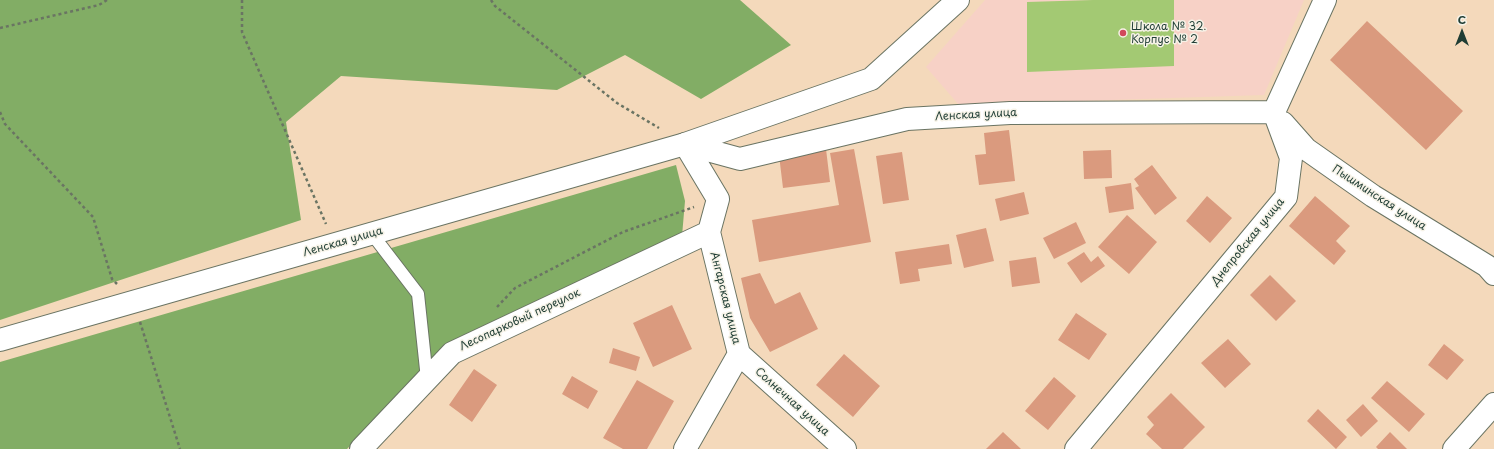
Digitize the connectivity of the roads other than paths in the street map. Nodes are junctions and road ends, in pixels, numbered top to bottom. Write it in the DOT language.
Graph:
graph roads {
  1 [pos="958,0"];
  2 [pos="1325,0"];
  3 [pos="1274,112"];
  4 [pos="685,144"];
  5 [pos="709,232"];
  6 [pos="372,234"];
  7 [pos="1494,274"];
  8 [pos="0,340"];
  9 [pos="739,354"];
  10 [pos="427,378"];
  11 [pos="1494,404"];
  12 [pos="361,449"];
  13 [pos="685,449"];
  14 [pos="845,449"];
  15 [pos="1076,449"];
  16 [pos="1454,449"];
  1 -- 4 [label="street, Ленская улица"];
  2 -- 3 [label="street"];
  3 -- 4 [label="street, Ленская улица"];
  3 -- 7 [label="street, Пышминская улица"];
  3 -- 15 [label="street, Днепровская улица"];
  4 -- 5 [label="street, Ангарская улица"];
  4 -- 6 [label="street, Ленская улица"];
  5 -- 9 [label="street, Ангарская улица"];
  5 -- 10 [label="street, Лесопарковый переулок"];
  6 -- 8 [label="street, Ленская улица"];
  6 -- 10 [label="lane"];
  9 -- 13 [label="street, Ангарская улица"];
  9 -- 14 [label="street, Солнечная улица"];
  10 -- 12 [label="street, Лесопарковый переулок"];
  11 -- 16 [label="street"];
}
